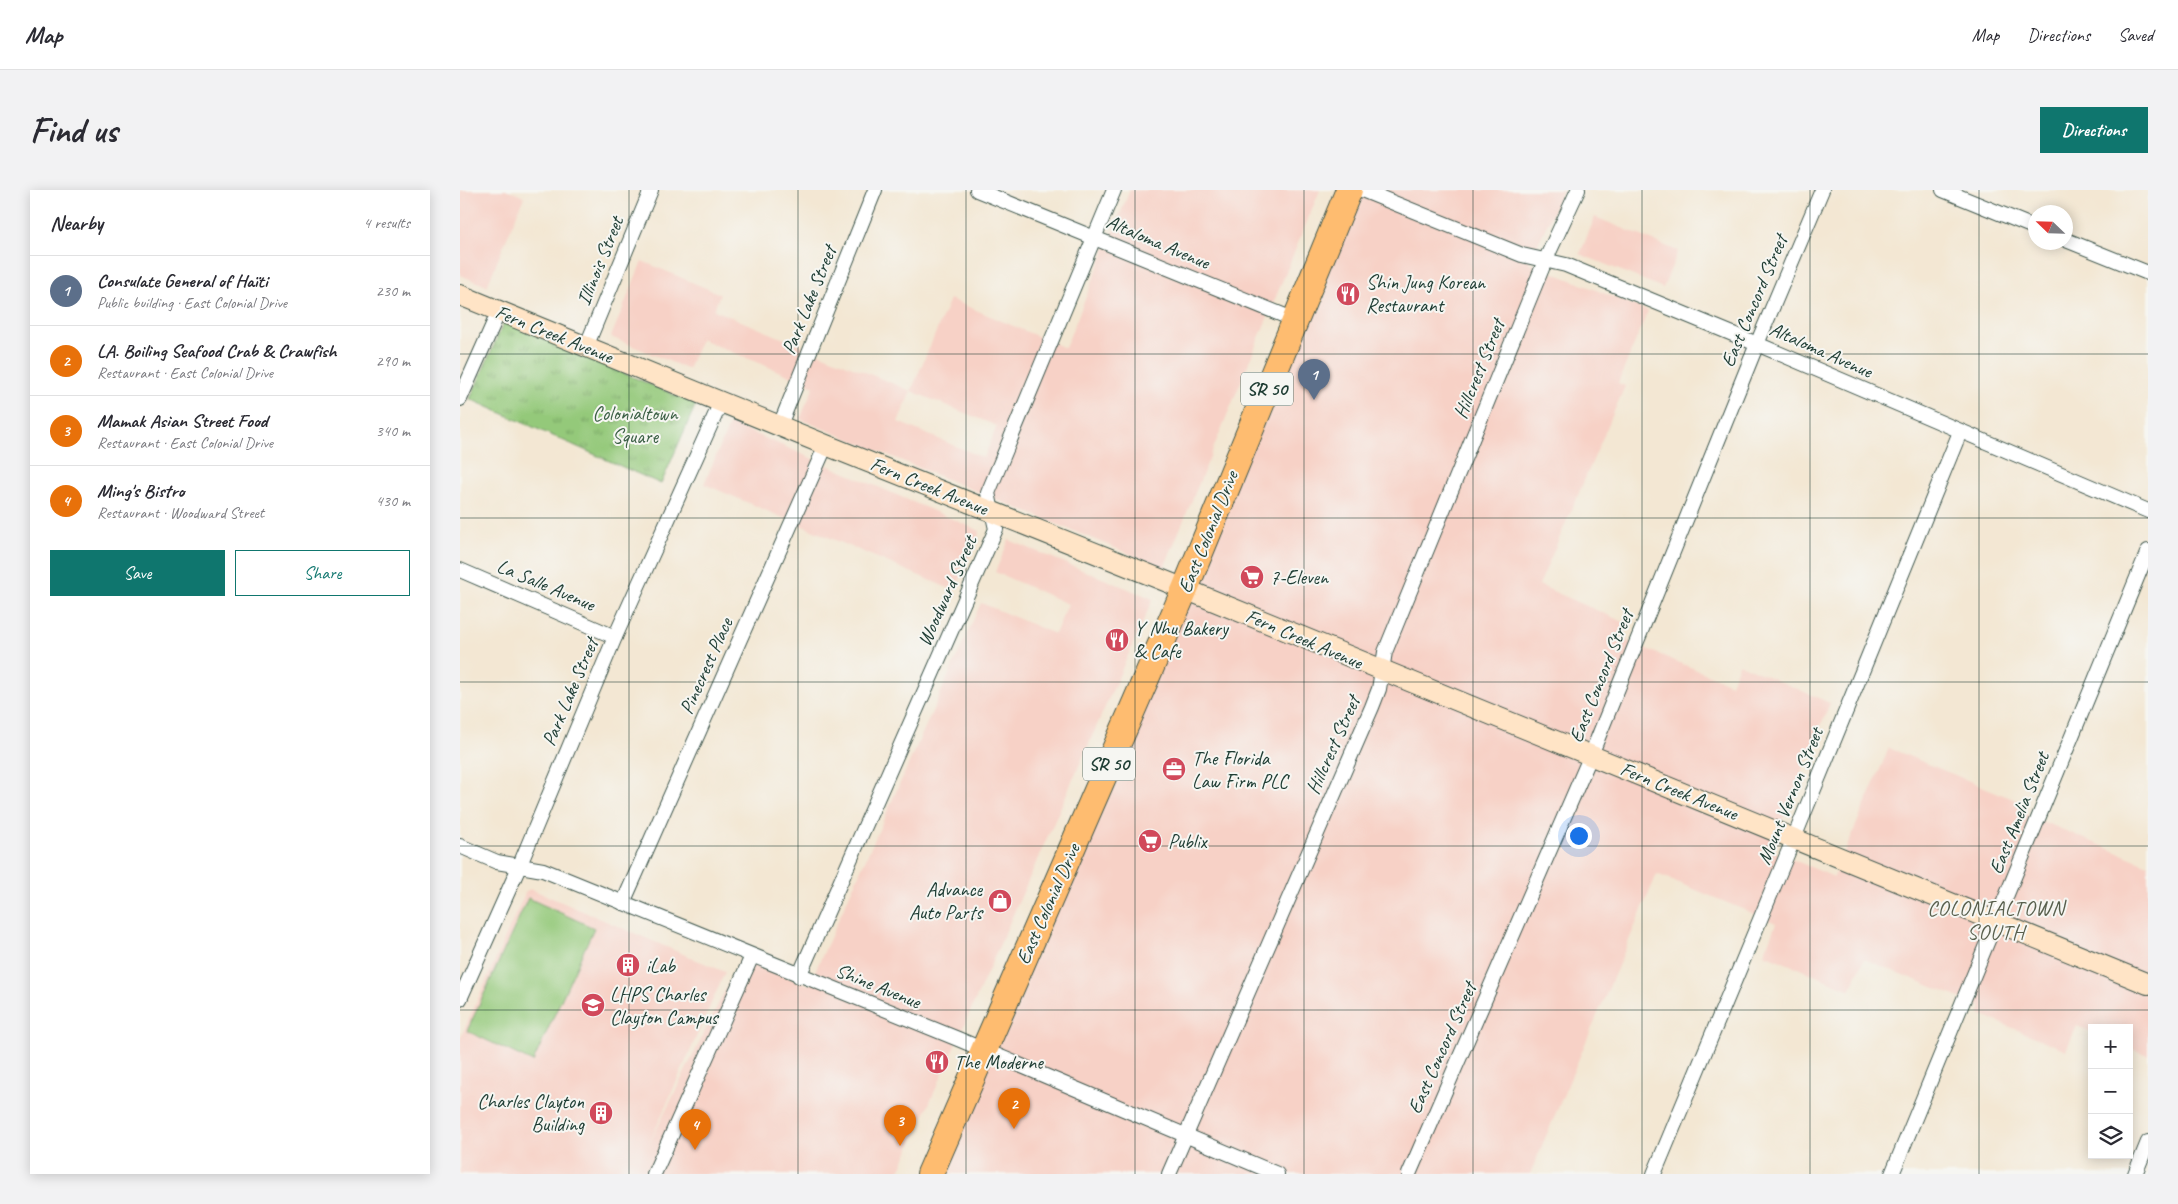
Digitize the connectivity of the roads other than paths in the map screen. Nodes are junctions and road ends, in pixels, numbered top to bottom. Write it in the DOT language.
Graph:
graph roads {
  1 [pos="651,190"];
  2 [pos="875,190"];
  3 [pos="977,190"];
  4 [pos="1114,190"];
  5 [pos="1350,190"];
  6 [pos="1362,190"];
  7 [pos="1578,190"];
  8 [pos="1822,190"];
  9 [pos="1943,190"];
  10 [pos="2028,225"];
  11 [pos="1095,237"];
  12 [pos="2073,243"];
  13 [pos="1545,261"];
  14 [pos="2148,274"];
  15 [pos="460,295"];
  16 [pos="499,311"];
  17 [pos="1295,320"];
  18 [pos="1757,344"];
  19 [pos="586,347"];
  20 [pos="460,399"];
  21 [pos="720,402"];
  22 [pos="780,425"];
  23 [pos="1960,432"];
  24 [pos="826,445"];
  25 [pos="992,511"];
  26 [pos="2148,511"];
  27 [pos="2148,551"];
  28 [pos="460,570"];
  29 [pos="1185,589"];
  30 [pos="615,637"];
  31 [pos="1381,671"];
  32 [pos="1591,755"];
  33 [pos="1794,838"];
  34 [pos="460,846"];
  35 [pos="519,866"];
  36 [pos="623,903"];
  37 [pos="1996,922"];
  38 [pos="752,956"];
  39 [pos="799,976"];
  40 [pos="2148,984"];
  41 [pos="460,999"];
  42 [pos="984,1050"];
  43 [pos="1185,1136"];
  44 [pos="2148,1142"];
  45 [pos="654,1174"];
  46 [pos="930,1174"];
  47 [pos="1169,1174"];
  48 [pos="1277,1174"];
  49 [pos="1409,1174"];
  50 [pos="1654,1174"];
  51 [pos="1892,1174"];
  52 [pos="2135,1174"];
  1 -- 19 [label="street, Illinois Street"];
  2 -- 22 [label="street, Park Lake Street"];
  3 -- 11 [label="street, Altaloma Avenue"];
  4 -- 11 [label="street, Woodward Street"];
  5 -- 17 [label="highway, East Colonial Drive / SR 50"];
  6 -- 13 [label="street, Altaloma Avenue"];
  7 -- 13 [label="street, Hillcrest Street"];
  8 -- 18 [label="street, East Concord Street"];
  9 -- 10 [label="street"];
  11 -- 17 [label="street, Altaloma Avenue"];
  11 -- 25 [label="street, Woodward Street"];
  12 -- 14 [label="street"];
  13 -- 18 [label="street, Altaloma Avenue"];
  13 -- 31 [label="street, Hillcrest Street"];
  15 -- 16 [label="street, Fern Creek Avenue"];
  16 -- 19 [label="street, Fern Creek Avenue"];
  16 -- 20 [label="street"];
  17 -- 29 [label="highway, East Colonial Drive / SR 50"];
  18 -- 23 [label="street, Altaloma Avenue"];
  18 -- 32 [label="street, East Concord Street"];
  19 -- 21 [label="street, Fern Creek Avenue"];
  21 -- 22 [label="street, Fern Creek Avenue"];
  21 -- 30 [label="street, Park Lake Street"];
  22 -- 24 [label="street, Fern Creek Avenue"];
  23 -- 26 [label="street, Altaloma Avenue"];
  23 -- 33 [label="street, Mount Vernon Street"];
  24 -- 25 [label="street, Fern Creek Avenue"];
  24 -- 36 [label="street, Pinecrest Place"];
  25 -- 29 [label="street, Fern Creek Avenue"];
  25 -- 39 [label="street, Woodward Street"];
  27 -- 37 [label="street, East Amelia Street"];
  28 -- 30 [label="street, La Salle Avenue"];
  29 -- 31 [label="street, Fern Creek Avenue"];
  29 -- 42 [label="highway, East Colonial Drive / SR 50"];
  30 -- 35 [label="street, Park Lake Street"];
  31 -- 32 [label="street, Fern Creek Avenue"];
  31 -- 43 [label="street, Hillcrest Street"];
  32 -- 33 [label="street, Fern Creek Avenue"];
  32 -- 49 [label="street, East Concord Street"];
  33 -- 37 [label="street, Fern Creek Avenue"];
  33 -- 50 [label="street, Mount Vernon Street"];
  34 -- 35 [label="street, Shine Avenue"];
  35 -- 36 [label="street, Shine Avenue"];
  35 -- 41 [label="street, Park Lake Street"];
  36 -- 38 [label="street, Shine Avenue"];
  37 -- 40 [label="street, Fern Creek Avenue"];
  37 -- 51 [label="street, East Amelia Street"];
  38 -- 39 [label="street, Shine Avenue"];
  38 -- 45 [label="street"];
  39 -- 42 [label="street, Shine Avenue"];
  42 -- 43 [label="street, Shine Avenue"];
  42 -- 46 [label="highway, East Colonial Drive / SR 50"];
  43 -- 47 [label="street, Hillcrest Street"];
  43 -- 48 [label="street, Shine Avenue"];
  44 -- 52 [label="street"];
}
